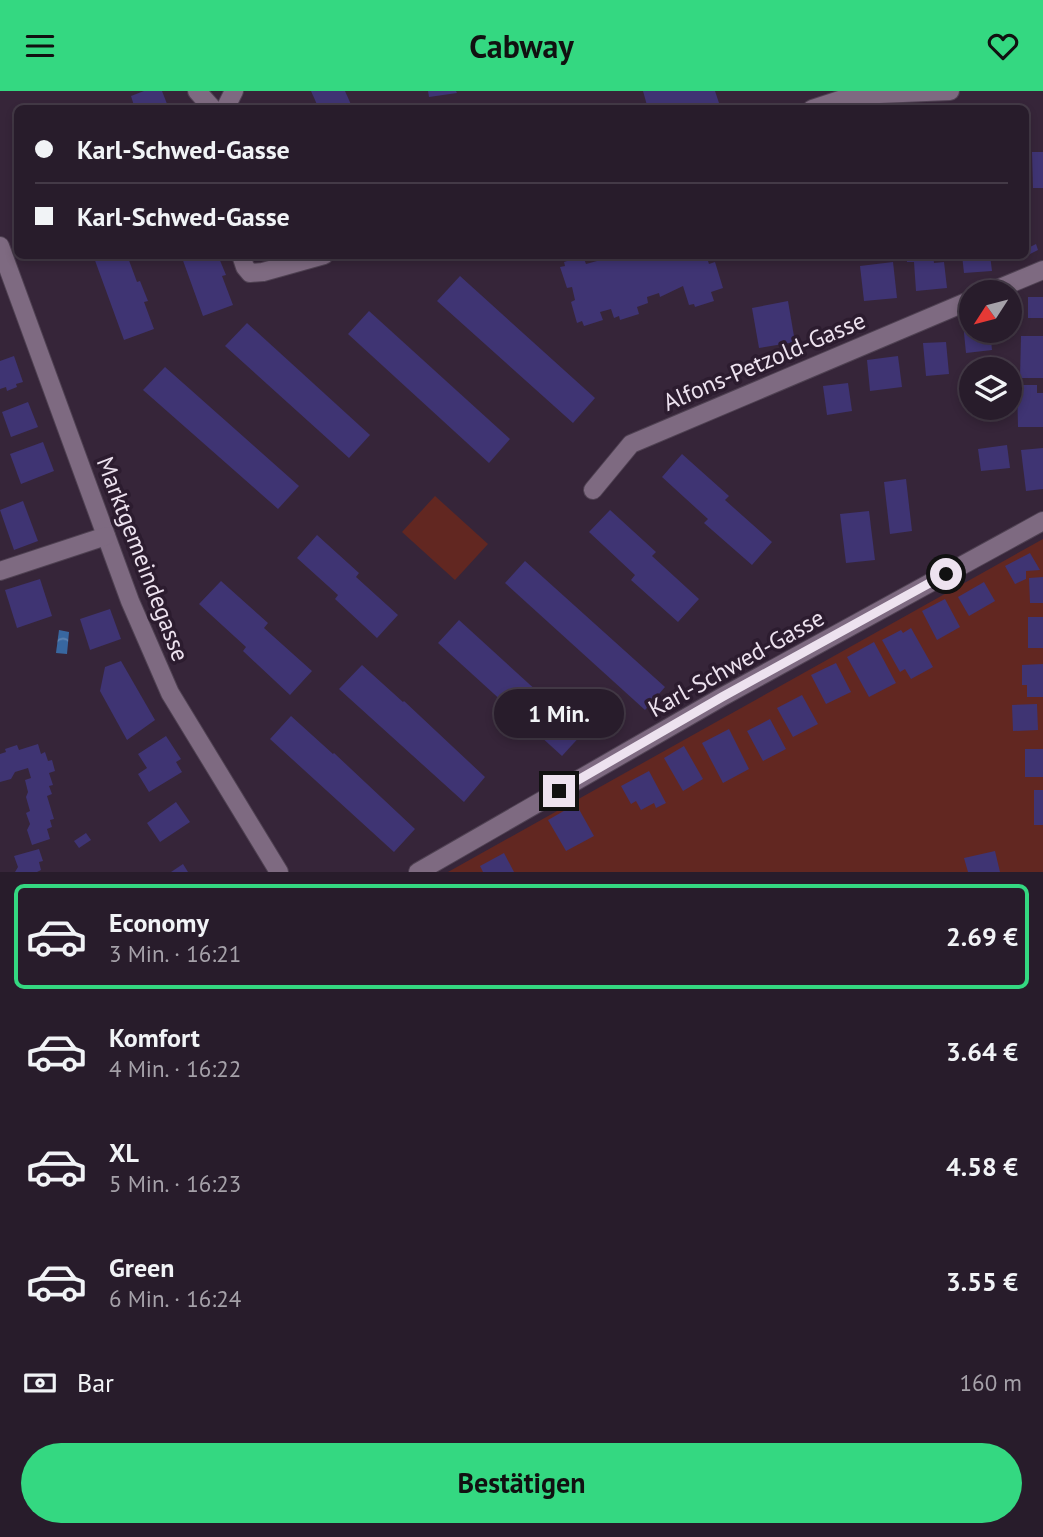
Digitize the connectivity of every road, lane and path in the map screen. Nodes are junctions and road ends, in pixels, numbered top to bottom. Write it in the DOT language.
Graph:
graph roads {
  1 [pos="197,91"];
  2 [pos="950,91"];
  3 [pos="209,105"];
  4 [pos="824,105"];
  5 [pos="0,246"];
  6 [pos="242,259"];
  7 [pos="310,259"];
  8 [pos="1043,270"];
  9 [pos="1019,280"];
  10 [pos="959,305"];
  11 [pos="593,490"];
  12 [pos="1043,521"];
  13 [pos="106,536"];
  14 [pos="0,571"];
  15 [pos="279,872"];
  16 [pos="418,872"];
  1 -- 3 [label="street"];
  2 -- 4 [label="street"];
  5 -- 13 [label="street, Marktgemeindegasse"];
  6 -- 7 [label="street"];
  8 -- 9 [label="street"];
  10 -- 11 [label="street, Alfons-Petzold-Gasse"];
  12 -- 16 [label="street, Karl-Schwed-Gasse"];
  13 -- 14 [label="street"];
  13 -- 15 [label="street, Marktgemeindegasse"];
}
